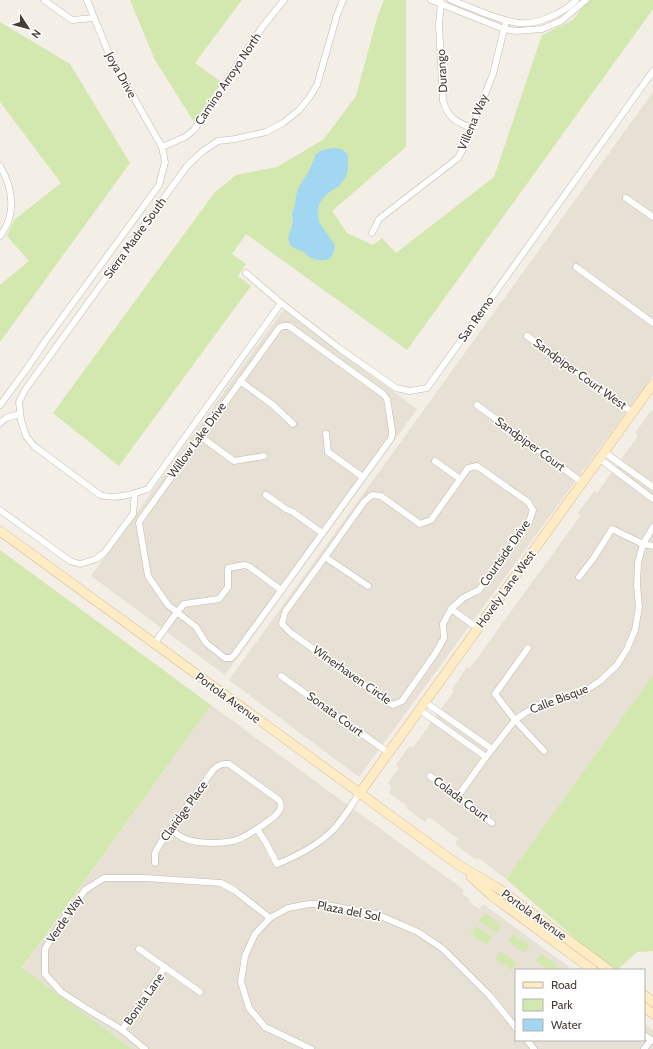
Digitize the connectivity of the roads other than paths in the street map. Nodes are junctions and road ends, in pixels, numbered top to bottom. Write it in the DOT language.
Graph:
graph roads {
  1 [pos="44,0"];
  2 [pos="87,0"];
  3 [pos="284,0"];
  4 [pos="343,0"];
  5 [pos="431,0"];
  6 [pos="451,0"];
  7 [pos="576,0"];
  8 [pos="586,0"];
  9 [pos="441,2"];
  10 [pos="94,18"];
  11 [pos="506,21"];
  12 [pos="504,29"];
  13 [pos="653,71"];
  14 [pos="471,128"];
  15 [pos="162,147"];
  16 [pos="0,166"];
  17 [pos="626,198"];
  18 [pos="653,217"];
  19 [pos="372,233"];
  20 [pos="0,236"];
  21 [pos="576,267"];
  22 [pos="246,273"];
  23 [pos="281,304"];
  24 [pos="653,322"];
  25 [pos="526,336"];
  26 [pos="240,381"];
  27 [pos="653,384"];
  28 [pos="0,405"];
  29 [pos="477,405"];
  30 [pos="633,413"];
  31 [pos="20,414"];
  32 [pos="0,423"];
  33 [pos="293,424"];
  34 [pos="326,434"];
  35 [pos="200,436"];
  36 [pos="264,456"];
  37 [pos="602,456"];
  38 [pos="435,461"];
  39 [pos="363,477"];
  40 [pos="460,479"];
  41 [pos="583,483"];
  42 [pos="650,485"];
  43 [pos="642,491"];
  44 [pos="135,493"];
  45 [pos="266,495"];
  46 [pos="653,499"];
  47 [pos="0,510"];
  48 [pos="653,527"];
  49 [pos="0,531"];
  50 [pos="322,534"];
  51 [pos="643,544"];
  52 [pos="653,546"];
  53 [pos="325,557"];
  54 [pos="579,577"];
  55 [pos="368,586"];
  56 [pos="282,590"];
  57 [pos="451,609"];
  58 [pos="177,612"];
  59 [pos="478,628"];
  60 [pos="154,644"];
  61 [pos="528,648"];
  62 [pos="281,676"];
  63 [pos="423,706"];
  64 [pos="515,720"];
  65 [pos="469,733"];
  66 [pos="464,741"];
  67 [pos="492,749"];
  68 [pos="544,751"];
  69 [pos="389,753"];
  70 [pos="486,757"];
  71 [pos="430,776"];
  72 [pos="359,794"];
  73 [pos="458,796"];
  74 [pos="492,823"];
  75 [pos="257,829"];
  76 [pos="170,830"];
  77 [pos="155,863"];
  78 [pos="457,864"];
  79 [pos="270,918"];
  80 [pos="139,949"];
  81 [pos="572,954"];
  82 [pos="165,967"];
  83 [pos="592,969"];
  84 [pos="600,969"];
  85 [pos="608,969"];
  86 [pos="200,992"];
  87 [pos="645,1008"];
  88 [pos="653,1014"];
  89 [pos="515,1027"];
  90 [pos="122,1030"];
  91 [pos="528,1041"];
  92 [pos="652,1041"];
  93 [pos="145,1049"];
  94 [pos="311,1049"];
  95 [pos="534,1049"];
  96 [pos="644,1049"];
  1 -- 10 [label="street"];
  2 -- 10 [label="street, Joya Drive"];
  3 -- 15 [label="street, Camino Arroyo North"];
  4 -- 31 [label="street, Sierra Madre South"];
  5 -- 9 [label="street"];
  6 -- 11 [label="street"];
  7 -- 11 [label="street"];
  8 -- 12 [label="street"];
  9 -- 12 [label="street"];
  9 -- 14 [label="street, Durango"];
  10 -- 15 [label="street, Joya Drive"];
  11 -- 12 [label="street, Villena Way"];
  12 -- 14 [label="street, Villena Way"];
  13 -- 23 [label="street, San Remo"];
  14 -- 19 [label="street, Villena Way"];
  15 -- 28 [label="street"];
  16 -- 20 [label="street"];
  17 -- 18 [label="street"];
  21 -- 24 [label="street"];
  22 -- 23 [label="street, San Remo"];
  23 -- 44 [label="street"];
  25 -- 30 [label="street, Sandpiper Court West"];
  26 -- 33 [label="street"];
  26 -- 35 [label="street, Willow Lake Drive"];
  26 -- 39 [label="street, Willow Lake Drive"];
  27 -- 30 [label="main road, Hovely Lane West"];
  29 -- 41 [label="street, Sandpiper Court"];
  30 -- 37 [label="main road, Hovely Lane West"];
  31 -- 32 [label="street"];
  31 -- 44 [label="street, Sierra Madre South"];
  34 -- 39 [label="street"];
  35 -- 36 [label="street"];
  35 -- 58 [label="street, Willow Lake Drive"];
  37 -- 41 [label="main road, Hovely Lane West"];
  37 -- 42 [label="street"];
  37 -- 43 [label="street"];
  38 -- 40 [label="street"];
  39 -- 50 [label="street, Willow Lake Drive"];
  40 -- 53 [label="street, Courtside Drive"];
  40 -- 57 [label="street, Courtside Drive"];
  41 -- 59 [label="main road, Hovely Lane West"];
  42 -- 43 [label="street"];
  43 -- 46 [label="street"];
  44 -- 47 [label="street"];
  45 -- 50 [label="street"];
  48 -- 51 [label="street, Calle Bisque"];
  49 -- 60 [label="main road, Portola Avenue"];
  50 -- 56 [label="street, Willow Lake Drive"];
  51 -- 52 [label="street"];
  51 -- 54 [label="street"];
  51 -- 64 [label="street, Calle Bisque"];
  53 -- 55 [label="street"];
  53 -- 57 [label="street, Winerhaven Circle"];
  56 -- 58 [label="street"];
  56 -- 58 [label="street, Willow Lake Drive"];
  57 -- 59 [label="street"];
  58 -- 60 [label="street"];
  59 -- 63 [label="main road, Hovely Lane West"];
  60 -- 72 [label="main road, Portola Avenue"];
  61 -- 64 [label="street"];
  62 -- 69 [label="street, Sonata Court"];
  63 -- 65 [label="street"];
  63 -- 66 [label="street"];
  63 -- 69 [label="main road, Hovely Lane West"];
  64 -- 67 [label="street, Calle Bisque"];
  64 -- 68 [label="street"];
  65 -- 66 [label="street"];
  65 -- 67 [label="street"];
  66 -- 70 [label="street"];
  67 -- 70 [label="street, Calle Bisque"];
  69 -- 72 [label="main road, Hovely Lane West"];
  70 -- 73 [label="street, Calle Bisque"];
  71 -- 73 [label="street, Colada Court"];
  72 -- 75 [label="street"];
  72 -- 78 [label="main road, Portola Avenue"];
  73 -- 74 [label="street, Colada Court"];
  75 -- 76 [label="street"];
  75 -- 76 [label="street, Claridge Place"];
  76 -- 77 [label="street, Claridge Place"];
  78 -- 81 [label="main road, Portola Avenue"];
  78 -- 85 [label="main road, Portola Avenue"];
  79 -- 89 [label="street, Plaza del Sol"];
  79 -- 90 [label="street, Verde Way"];
  79 -- 94 [label="street, Plaza del Sol"];
  80 -- 82 [label="street, Bonita Lane"];
  81 -- 83 [label="main road, Portola Avenue"];
  81 -- 84 [label="main road"];
  82 -- 86 [label="street, Bonita Lane"];
  82 -- 90 [label="street, Bonita Lane"];
  87 -- 88 [label="main road"];
  90 -- 93 [label="street, Verde Way"];
  91 -- 95 [label="street"];
  92 -- 96 [label="street"];
}
